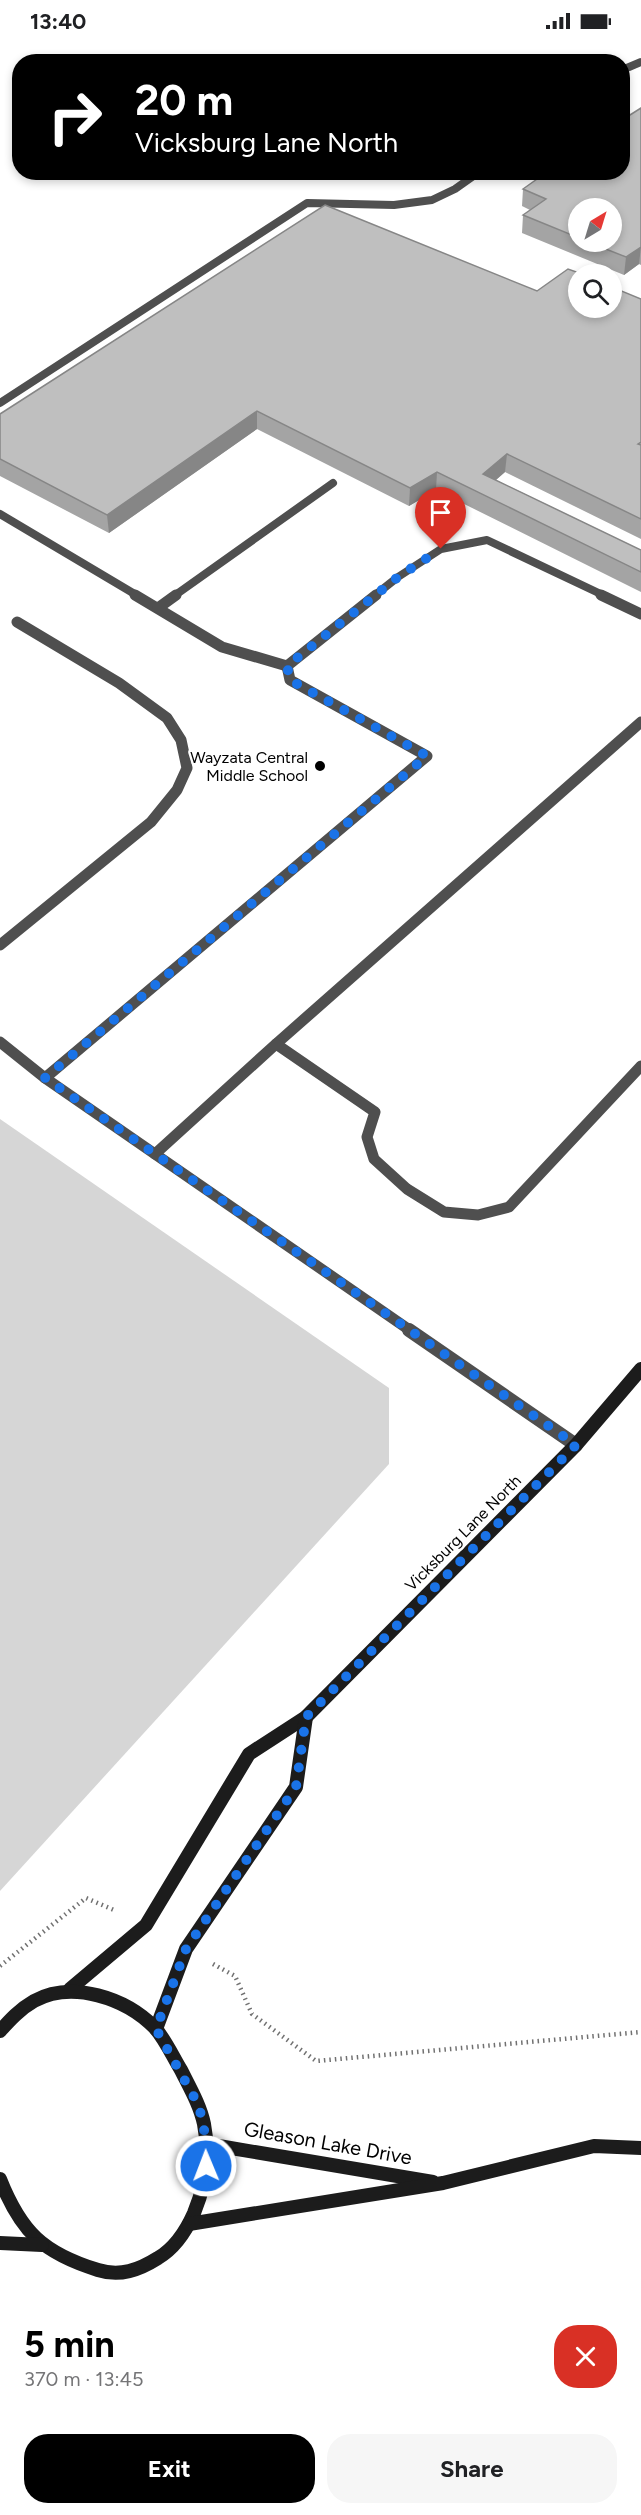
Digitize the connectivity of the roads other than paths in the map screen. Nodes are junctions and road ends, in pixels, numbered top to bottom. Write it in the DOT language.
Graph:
graph roads {
  1 [pos="468,180"];
  2 [pos="0,403"];
  3 [pos="333,483"];
  4 [pos="0,514"];
  5 [pos="158,608"];
  6 [pos="641,614"];
  7 [pos="17,622"];
  8 [pos="287,666"];
  9 [pos="641,722"];
  10 [pos="0,945"];
  11 [pos="0,1042"];
  12 [pos="276,1044"];
  13 [pos="641,1066"];
  14 [pos="45,1078"];
  15 [pos="155,1154"];
  16 [pos="641,1369"];
  17 [pos="576,1445"];
  18 [pos="306,1717"];
  19 [pos="70,1989"];
  20 [pos="156,2029"];
  21 [pos="0,2031"];
  22 [pos="207,2144"];
  23 [pos="641,2148"];
  24 [pos="0,2179"];
  25 [pos="443,2183"];
  26 [pos="189,2224"];
  27 [pos="0,2243"];
  28 [pos="42,2245"];
  1 -- 2 [label="lane"];
  3 -- 5 [label="lane"];
  4 -- 5 [label="lane"];
  5 -- 8 [label="lane"];
  6 -- 8 [label="lane"];
  7 -- 10 [label="lane"];
  8 -- 14 [label="lane"];
  9 -- 12 [label="lane"];
  11 -- 14 [label="lane"];
  12 -- 13 [label="lane"];
  12 -- 15 [label="lane"];
  14 -- 15 [label="lane"];
  15 -- 17 [label="lane"];
  16 -- 17 [label="main road, Vicksburg Lane North"];
  17 -- 18 [label="main road, Vicksburg Lane North"];
  18 -- 19 [label="main road, Vicksburg Lane North"];
  18 -- 20 [label="main road"];
  19 -- 20 [label="main road"];
  19 -- 21 [label="main road"];
  20 -- 22 [label="main road"];
  22 -- 25 [label="main road, Gleason Lake Drive"];
  22 -- 26 [label="main road"];
  23 -- 25 [label="main road, Gleason Lake Drive"];
  24 -- 28 [label="main road"];
  25 -- 26 [label="main road, Gleason Lake Drive"];
  26 -- 28 [label="main road"];
  27 -- 28 [label="main road"];
}
